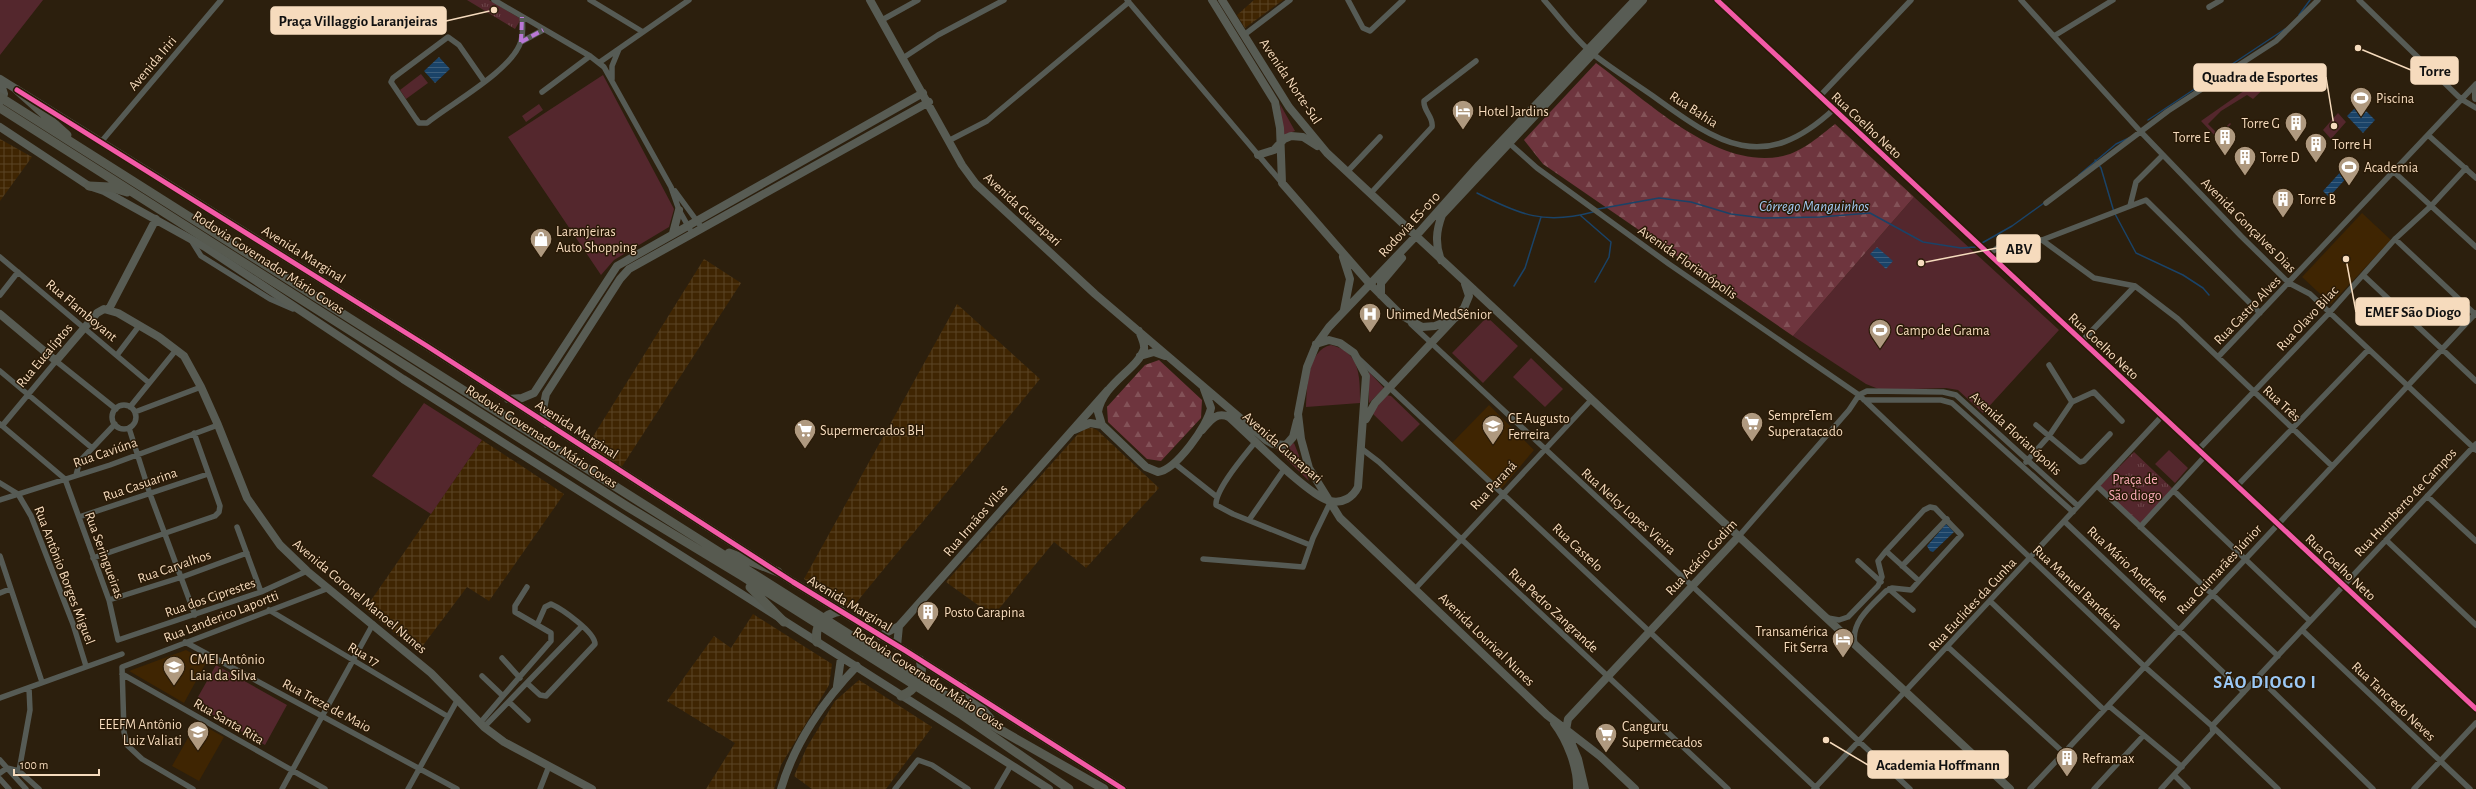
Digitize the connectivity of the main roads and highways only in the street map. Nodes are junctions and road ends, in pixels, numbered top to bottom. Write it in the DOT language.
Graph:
graph roads {
  1 [pos="17,90"];
  2 [pos="1,101"];
  3 [pos="75,144"];
  4 [pos="89,186"];
  5 [pos="150,202"];
  6 [pos="705,544"];
  7 [pos="778,572"];
  8 [pos="742,576"];
  9 [pos="841,611"];
  10 [pos="821,621"];
  11 [pos="784,622"];
  12 [pos="817,642"];
  13 [pos="920,660"];
  14 [pos="917,683"];
  15 [pos="963,687"];
  16 [pos="901,696"];
  17 [pos="997,728"];
  18 [pos="1069,789"];
  19 [pos="1104,789"];
  1 -- 3 [label="main road"];
  2 -- 3 [label="main road, Rodovia Governador Mário Covas"];
  2 -- 5 [label="main road, Rodovia Governador Mário Covas"];
  3 -- 6 [label="main road, Rodovia Governador Mário Covas"];
  4 -- 5 [label="main road"];
  5 -- 8 [label="main road, Rodovia Governador Mário Covas"];
  6 -- 7 [label="main road"];
  6 -- 10 [label="main road, Rodovia Governador Mário Covas"];
  8 -- 10 [label="main road, Rodovia Governador Mário Covas"];
  8 -- 11 [label="main road"];
  9 -- 10 [label="main road"];
  10 -- 12 [label="main road"];
  10 -- 14 [label="main road, Rodovia Governador Mário Covas"];
  13 -- 14 [label="main road"];
  14 -- 16 [label="main road"];
  14 -- 17 [label="main road, Rodovia Governador Mário Covas"];
  14 -- 18 [label="main road, Rodovia Governador Mário Covas"];
  15 -- 17 [label="main road"];
  17 -- 19 [label="main road, Rodovia Governador Mário Covas"];
}
